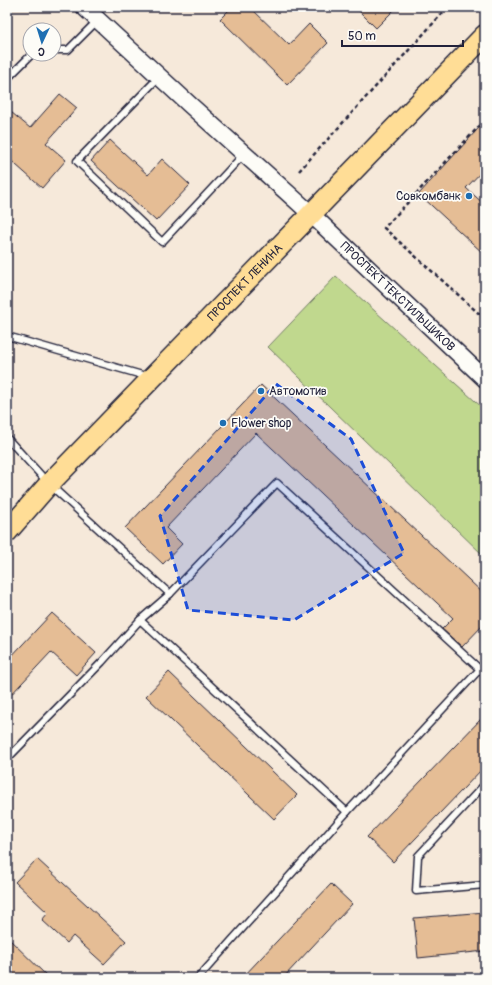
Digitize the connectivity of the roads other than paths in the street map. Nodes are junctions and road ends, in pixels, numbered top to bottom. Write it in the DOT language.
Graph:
graph roads {
  1 [pos="84,7"];
  2 [pos="98,20"];
  3 [pos="485,35"];
  4 [pos="62,50"];
  5 [pos="24,62"];
  6 [pos="159,77"];
  7 [pos="7,79"];
  8 [pos="244,154"];
  9 [pos="311,214"];
  10 [pos="7,336"];
  11 [pos="153,378"];
  12 [pos="485,379"];
  13 [pos="7,438"];
  14 [pos="49,484"];
  15 [pos="7,532"];
  16 [pos="170,594"];
  17 [pos="140,620"];
  18 [pos="482,672"];
  19 [pos="7,759"];
  20 [pos="485,784"];
  21 [pos="347,812"];
  22 [pos="485,885"];
  23 [pos="198,978"];
  1 -- 2 [label="street, ПРОСПЕКТ ТЕКСТИЛЬЩИКОВ"];
  2 -- 4 [label="lane"];
  2 -- 6 [label="street, ПРОСПЕКТ ТЕКСТИЛЬЩИКОВ"];
  3 -- 9 [label="main road, ПРОСПЕКТ ЛЕНИНА"];
  5 -- 7 [label="lane"];
  6 -- 8 [label="street, ПРОСПЕКТ ТЕКСТИЛЬЩИКОВ"];
  6 -- 8 [label="lane"];
  8 -- 9 [label="street, ПРОСПЕКТ ТЕКСТИЛЬЩИКОВ"];
  9 -- 11 [label="main road, ПРОСПЕКТ ЛЕНИНА"];
  9 -- 12 [label="street, ПРОСПЕКТ ТЕКСТИЛЬЩИКОВ"];
  10 -- 11 [label="lane"];
  11 -- 14 [label="main road, ПРОСПЕКТ ЛЕНИНА"];
  13 -- 14 [label="lane"];
  14 -- 15 [label="main road, ПРОСПЕКТ ЛЕНИНА"];
  14 -- 16 [label="lane"];
  16 -- 17 [label="lane"];
  16 -- 18 [label="lane"];
  17 -- 19 [label="lane"];
  17 -- 21 [label="lane"];
  18 -- 21 [label="lane"];
  20 -- 22 [label="lane"];
  21 -- 23 [label="lane"];
}
